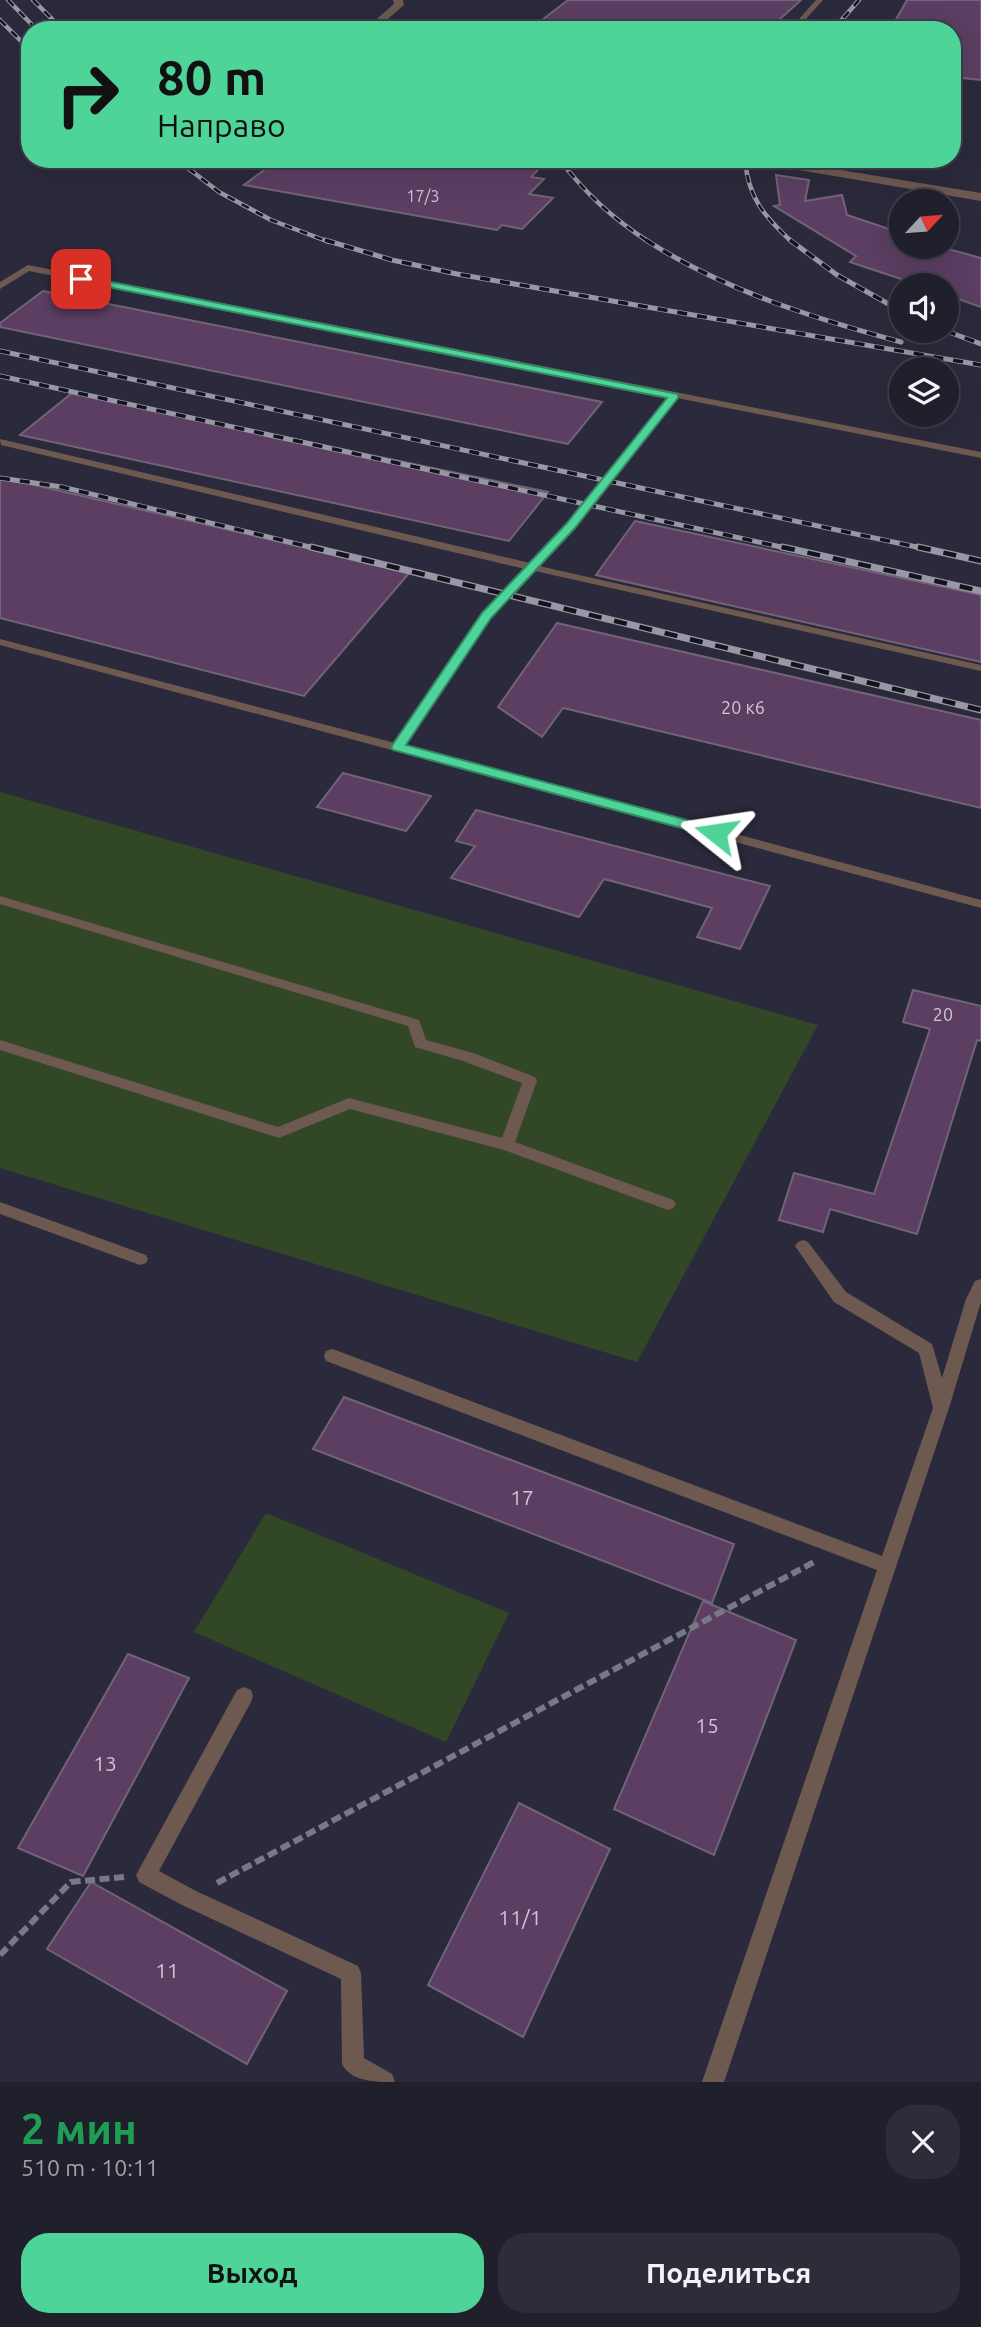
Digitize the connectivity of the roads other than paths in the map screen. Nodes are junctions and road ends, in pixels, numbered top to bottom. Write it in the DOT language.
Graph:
graph roads {
  1 [pos="398,0"];
  2 [pos="820,0"];
  3 [pos="382,21"];
  4 [pos="800,21"];
  5 [pos="806,168"];
  6 [pos="981,197"];
  7 [pos="0,286"];
  8 [pos="674,396"];
  9 [pos="1,442"];
  10 [pos="981,454"];
  11 [pos="533,568"];
  12 [pos="0,642"];
  13 [pos="981,668"];
  14 [pos="398,747"];
  15 [pos="0,900"];
  16 [pos="981,904"];
  17 [pos="0,1045"];
  18 [pos="507,1145"];
  19 [pos="668,1204"];
  20 [pos="0,1208"];
  21 [pos="803,1246"];
  22 [pos="140,1259"];
  23 [pos="981,1285"];
  24 [pos="332,1356"];
  25 [pos="941,1408"];
  26 [pos="888,1566"];
  27 [pos="244,1696"];
  28 [pos="384,2082"];
  29 [pos="713,2082"];
  1 -- 3 [label="street"];
  2 -- 4 [label="lane"];
  5 -- 6 [label="street"];
  7 -- 8 [label="lane"];
  8 -- 10 [label="lane"];
  8 -- 11 [label="lane"];
  9 -- 11 [label="lane"];
  11 -- 13 [label="lane"];
  11 -- 14 [label="lane"];
  12 -- 14 [label="lane"];
  14 -- 16 [label="lane"];
  15 -- 18 [label="lane"];
  17 -- 18 [label="lane"];
  18 -- 19 [label="lane"];
  20 -- 22 [label="lane"];
  21 -- 25 [label="lane"];
  23 -- 25 [label="lane"];
  24 -- 26 [label="lane"];
  25 -- 26 [label="lane"];
  26 -- 29 [label="lane"];
  27 -- 28 [label="lane"];
}
